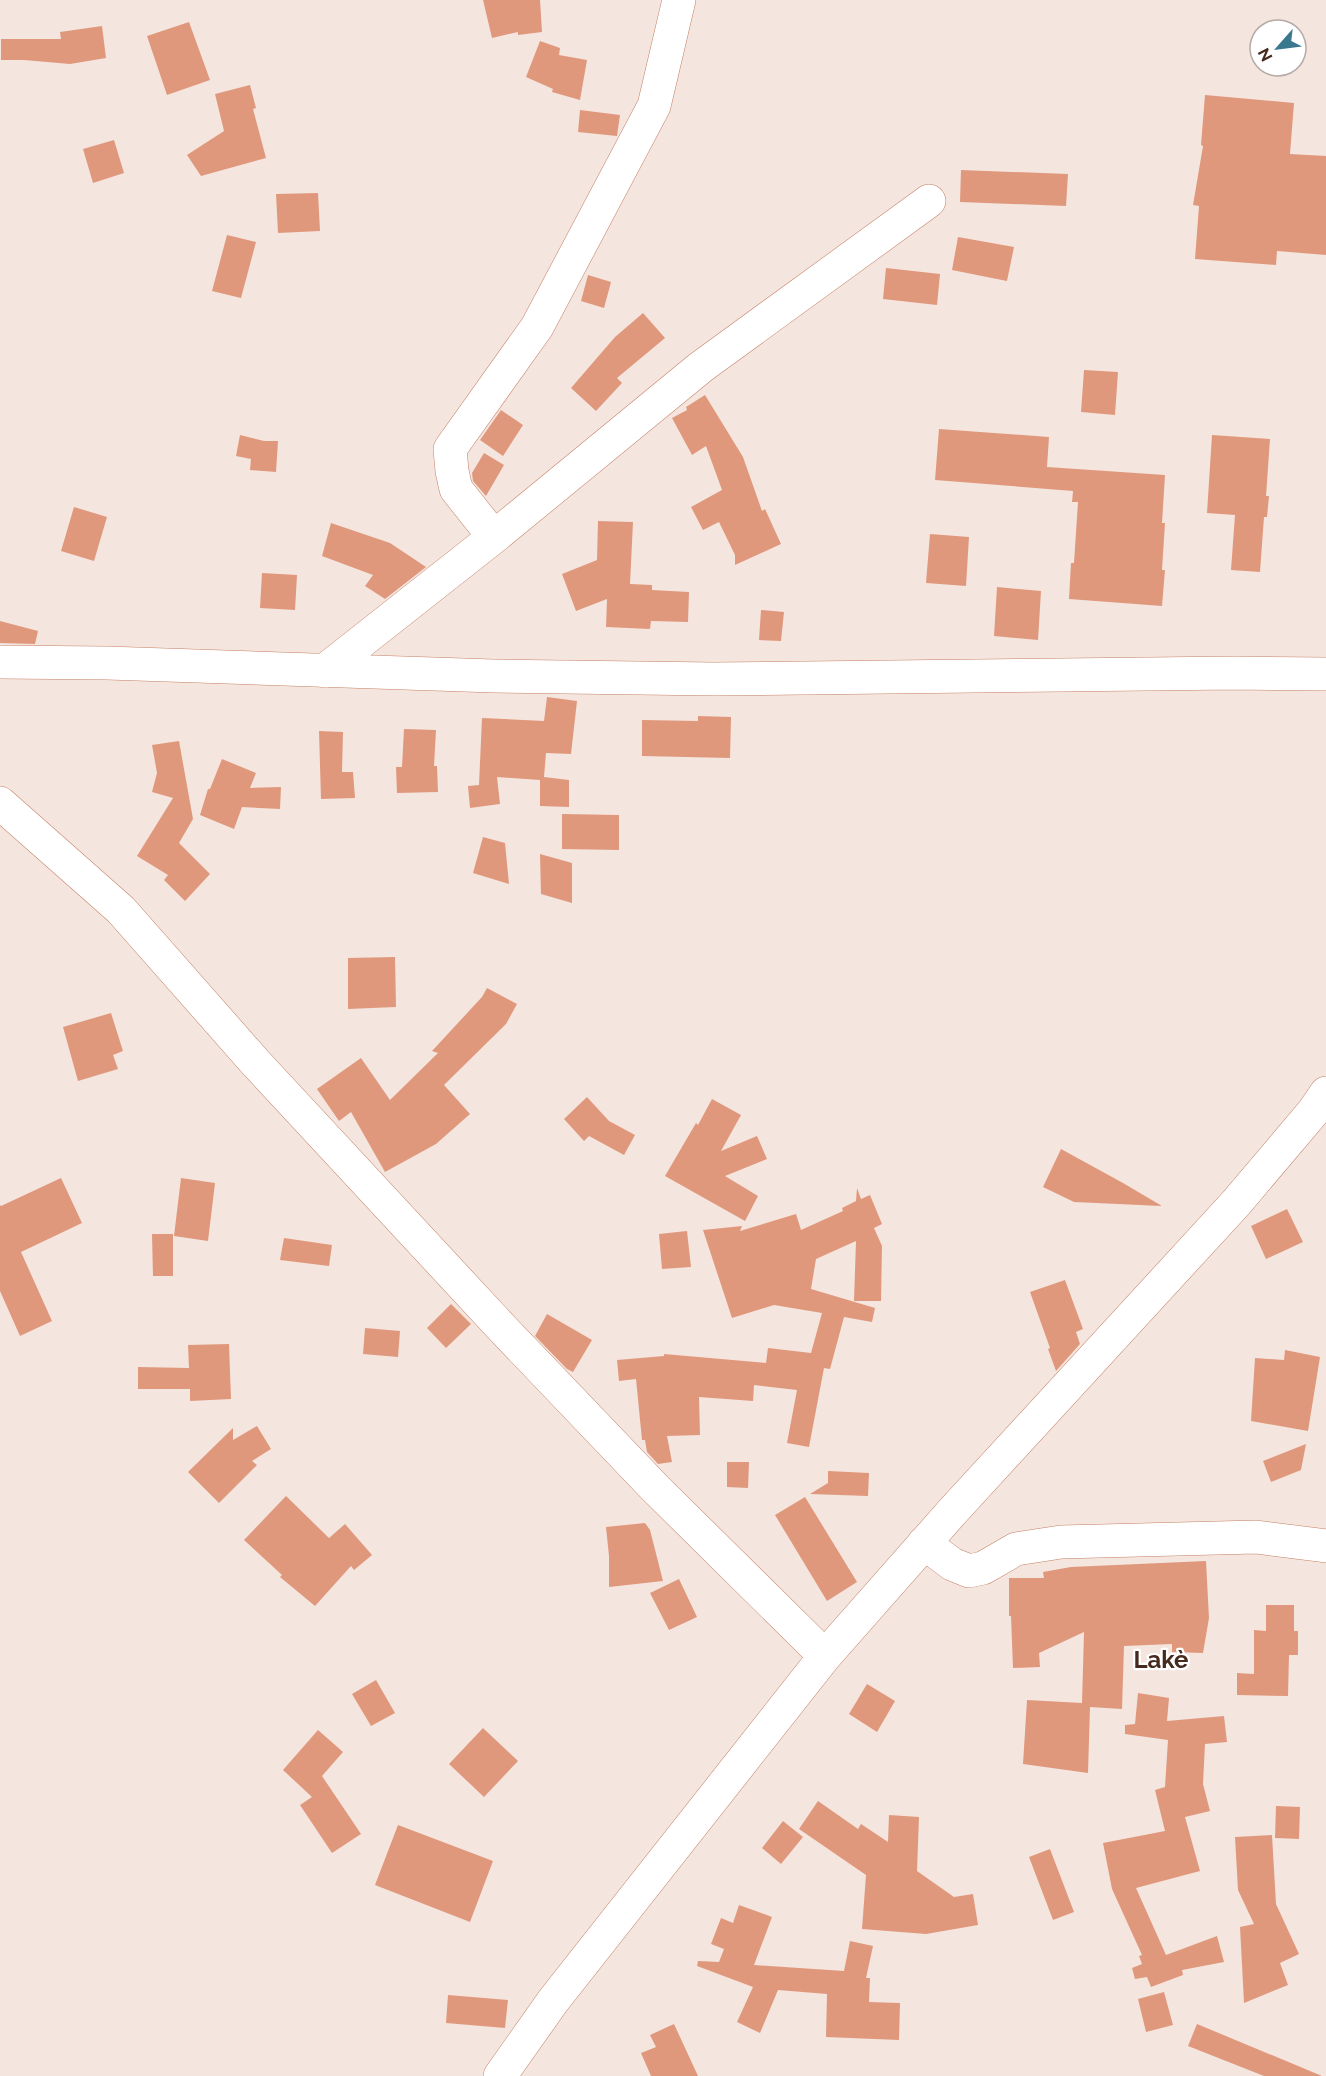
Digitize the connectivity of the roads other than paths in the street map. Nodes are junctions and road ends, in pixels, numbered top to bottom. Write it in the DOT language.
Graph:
graph roads {
  1 [pos="679,0"];
  2 [pos="929,201"];
  3 [pos="494,537"];
  4 [pos="0,662"];
  5 [pos="324,671"];
  6 [pos="1326,674"];
  7 [pos="0,803"];
  8 [pos="1326,1093"];
  9 [pos="924,1544"];
  10 [pos="1326,1546"];
  11 [pos="825,1656"];
  12 [pos="500,2076"];
  1 -- 3 [label="street"];
  2 -- 3 [label="street"];
  3 -- 5 [label="street"];
  4 -- 5 [label="street"];
  5 -- 6 [label="street"];
  7 -- 11 [label="street"];
  8 -- 9 [label="street"];
  9 -- 10 [label="street"];
  9 -- 11 [label="street"];
  11 -- 12 [label="street"];
}
